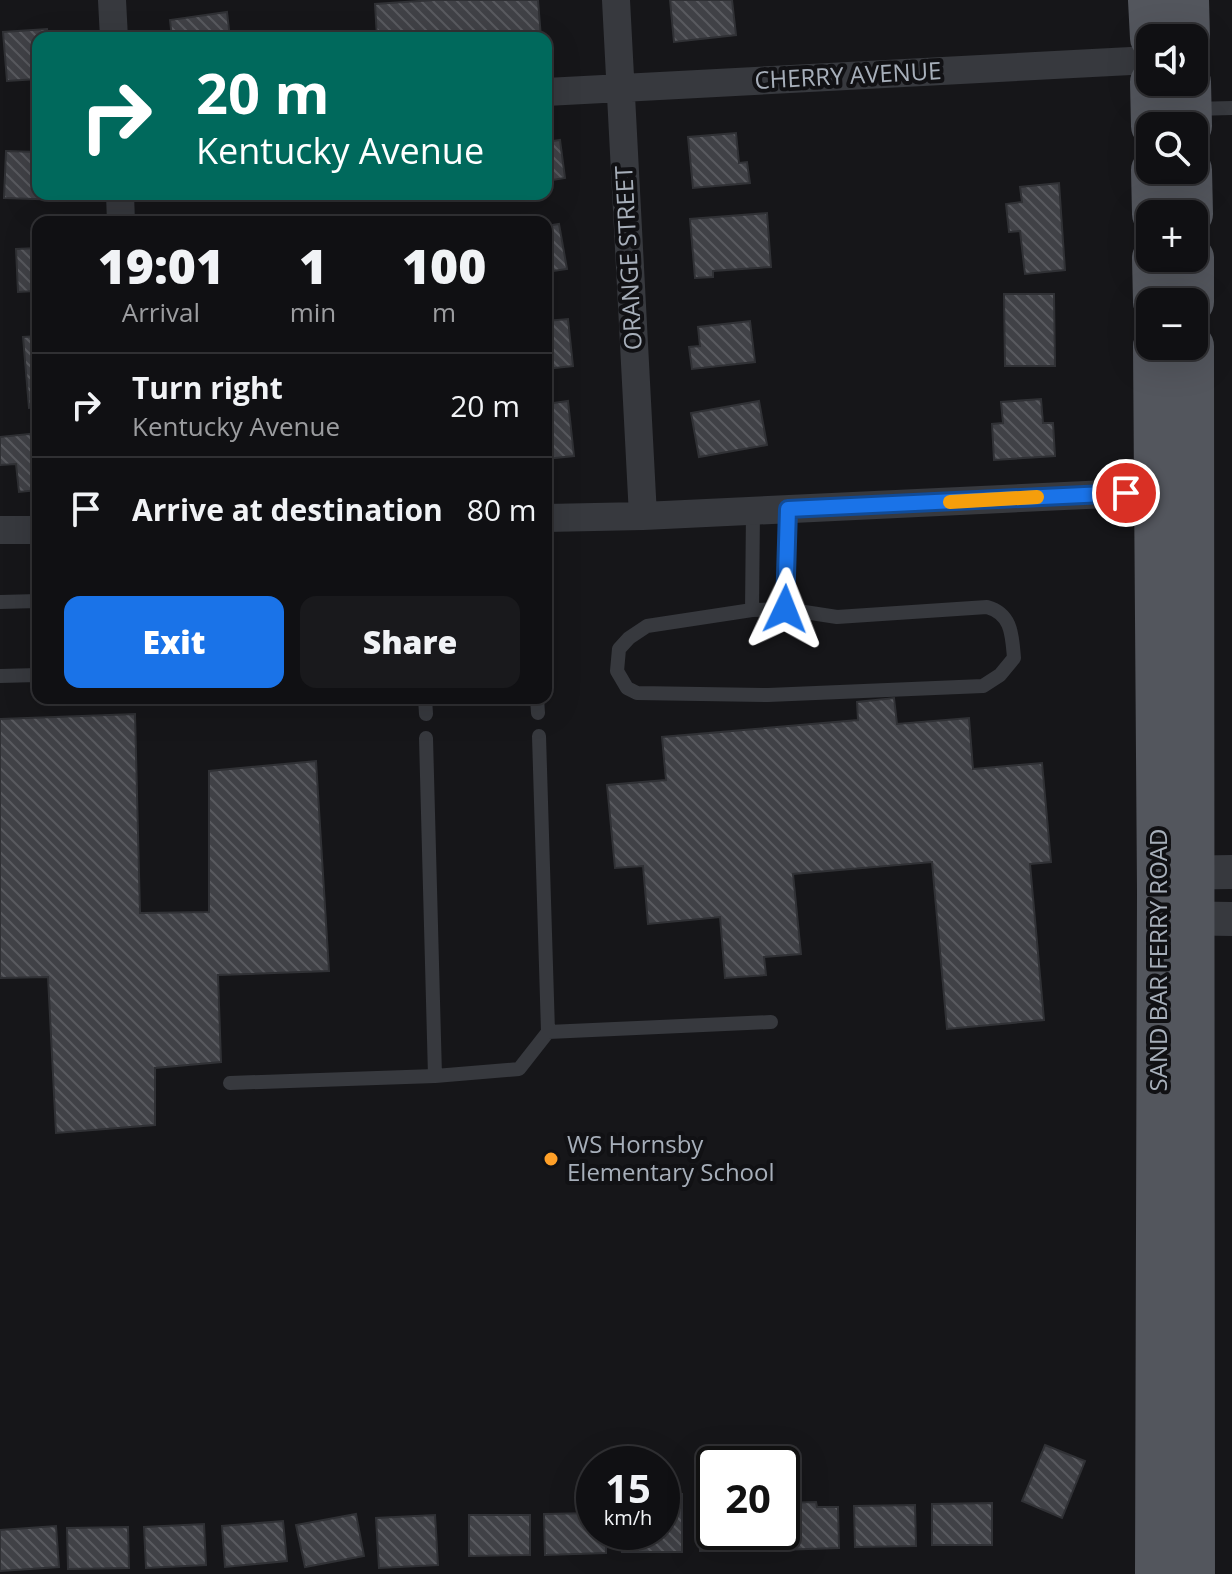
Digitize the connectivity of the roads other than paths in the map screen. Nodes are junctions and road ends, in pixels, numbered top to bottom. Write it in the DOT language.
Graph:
graph roads {
  1 [pos="112,0"];
  2 [pos="616,0"];
  3 [pos="1150,0"];
  4 [pos="1187,0"];
  5 [pos="1151,24"];
  6 [pos="1188,24"];
  7 [pos="114,32"];
  8 [pos="1136,61"];
  9 [pos="620,88"];
  10 [pos="552,92"];
  11 [pos="1166,96"];
  12 [pos="1232,108"];
  13 [pos="1180,111"];
  14 [pos="1157,360"];
  15 [pos="1190,360"];
  16 [pos="1174,491"];
  17 [pos="788,509"];
  18 [pos="753,511"];
  19 [pos="643,516"];
  20 [pos="552,518"];
  21 [pos="0,530"];
  22 [pos="32,530"];
  23 [pos="32,601"];
  24 [pos="0,602"];
  25 [pos="785,609"];
  26 [pos="752,610"];
  27 [pos="32,675"];
  28 [pos="0,676"];
  29 [pos="425,704"];
  30 [pos="426,714"];
  31 [pos="539,736"];
  32 [pos="426,738"];
  33 [pos="1194,895"];
  34 [pos="771,1022"];
  35 [pos="548,1032"];
  36 [pos="435,1076"];
  37 [pos="230,1083"];
  38 [pos="1157,1574"];
  39 [pos="1193,1574"];
  1 -- 7 [label="street"];
  2 -- 9 [label="street, ORANGE STREET"];
  3 -- 5 [label="main road"];
  4 -- 6 [label="main road"];
  8 -- 9 [label="street, CHERRY AVENUE"];
  9 -- 10 [label="street, CHERRY AVENUE"];
  9 -- 19 [label="street, ORANGE STREET"];
  11 -- 13 [label="main road"];
  12 -- 13 [label="lane"];
  14 -- 16 [label="main road, SAND BAR FERRY ROAD"];
  15 -- 16 [label="main road, SAND BAR FERRY ROAD"];
  16 -- 17 [label="street"];
  16 -- 33 [label="main road, SAND BAR FERRY ROAD"];
  17 -- 18 [label="street"];
  17 -- 25 [label="lane"];
  18 -- 19 [label="street"];
  18 -- 26 [label="lane"];
  19 -- 20 [label="street"];
  21 -- 22 [label="street"];
  23 -- 24 [label="lane"];
  25 -- 26 [label="lane"];
  25 -- 26 [label="lane"];
  27 -- 28 [label="lane"];
  29 -- 30 [label="lane"];
  31 -- 35 [label="lane"];
  32 -- 36 [label="lane"];
  33 -- 38 [label="main road, SAND BAR FERRY ROAD"];
  33 -- 39 [label="main road, SAND BAR FERRY ROAD"];
  34 -- 35 [label="lane"];
  35 -- 36 [label="lane"];
  36 -- 37 [label="lane"];
}
